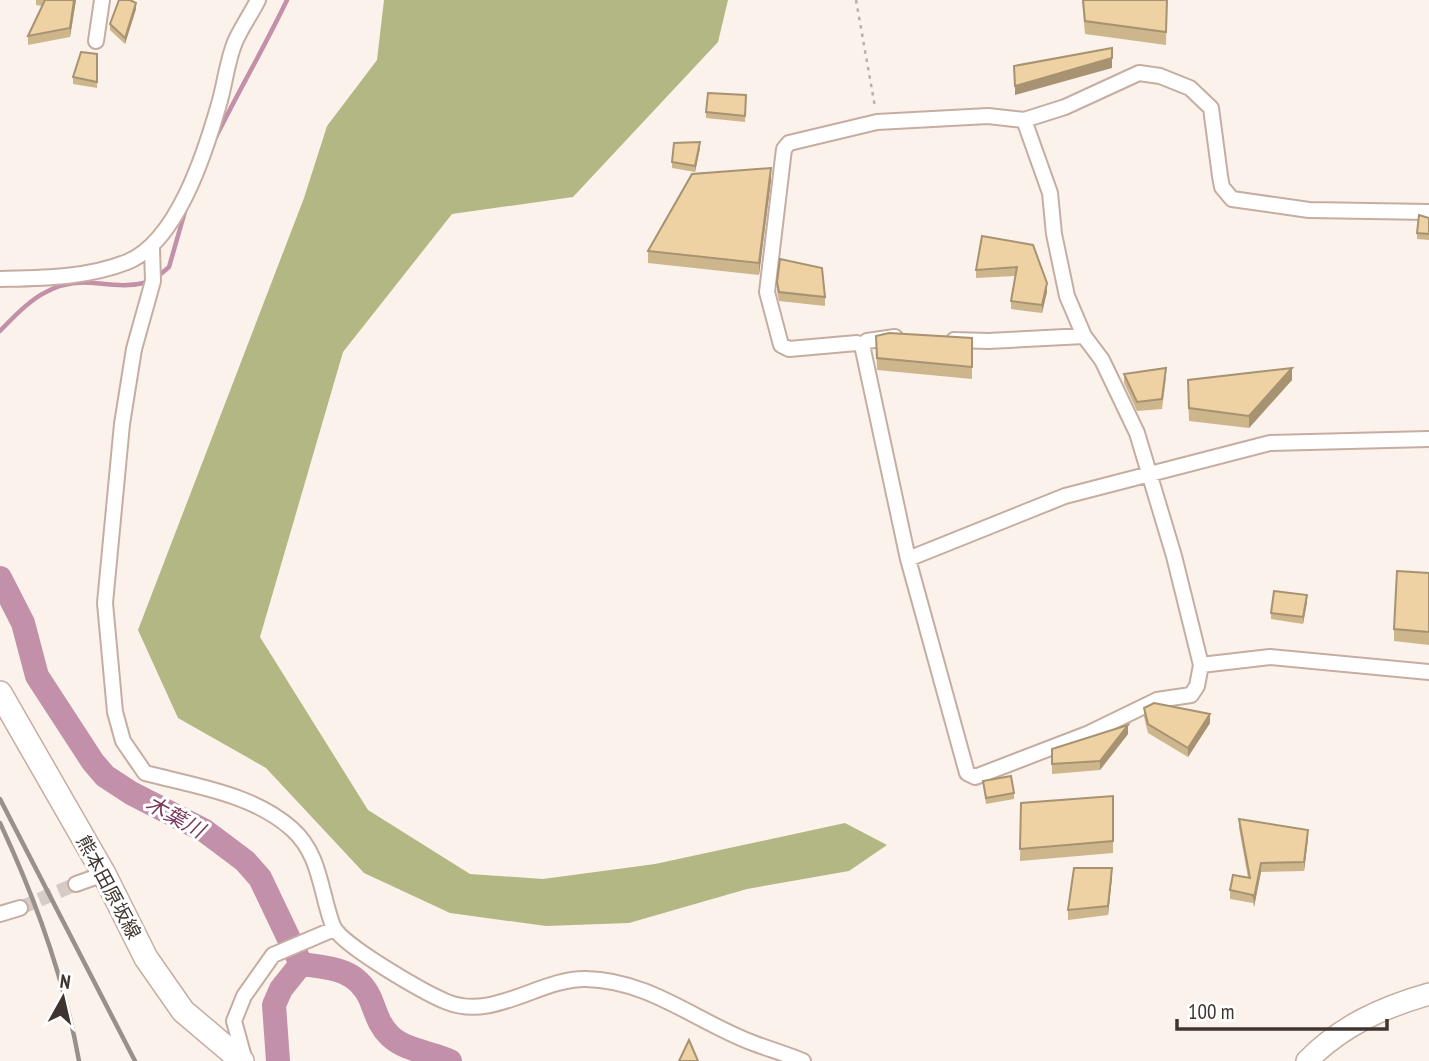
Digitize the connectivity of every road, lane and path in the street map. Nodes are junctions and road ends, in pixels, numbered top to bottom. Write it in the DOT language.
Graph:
graph roads {
  1 [pos="102,0"];
  2 [pos="258,0"];
  3 [pos="856,0"];
  4 [pos="96,41"];
  5 [pos="1024,120"];
  6 [pos="877,122"];
  7 [pos="1429,212"];
  8 [pos="152,248"];
  9 [pos="0,279"];
  10 [pos="1084,336"];
  11 [pos="913,338"];
  12 [pos="938,339"];
  13 [pos="862,345"];
  14 [pos="1429,439"];
  15 [pos="1151,475"];
  16 [pos="908,559"];
  17 [pos="1201,665"];
  18 [pos="1429,672"];
  19 [pos="0,693"];
  20 [pos="104,874"];
  21 [pos="76,884"];
  22 [pos="20,908"];
  23 [pos="0,914"];
  24 [pos="334,929"];
  25 [pos="1429,994"];
  26 [pos="244,1061"];
  27 [pos="803,1061"];
  28 [pos="1307,1061"];
  1 -- 4 [label="street"];
  2 -- 8 [label="street"];
  3 -- 6 [label="path"];
  5 -- 6 [label="street"];
  5 -- 7 [label="street"];
  5 -- 10 [label="street"];
  6 -- 13 [label="street"];
  8 -- 9 [label="street"];
  8 -- 24 [label="street"];
  10 -- 12 [label="street"];
  10 -- 15 [label="street"];
  11 -- 13 [label="street"];
  13 -- 16 [label="street"];
  14 -- 15 [label="street"];
  15 -- 16 [label="street"];
  15 -- 17 [label="street"];
  16 -- 17 [label="street"];
  17 -- 18 [label="street"];
  19 -- 20 [label="main road, 熊本田原坂線"];
  20 -- 21 [label="street"];
  20 -- 26 [label="main road, 熊本田原坂線"];
  22 -- 23 [label="street"];
  24 -- 26 [label="street"];
  24 -- 27 [label="street"];
  25 -- 28 [label="street"];
}
